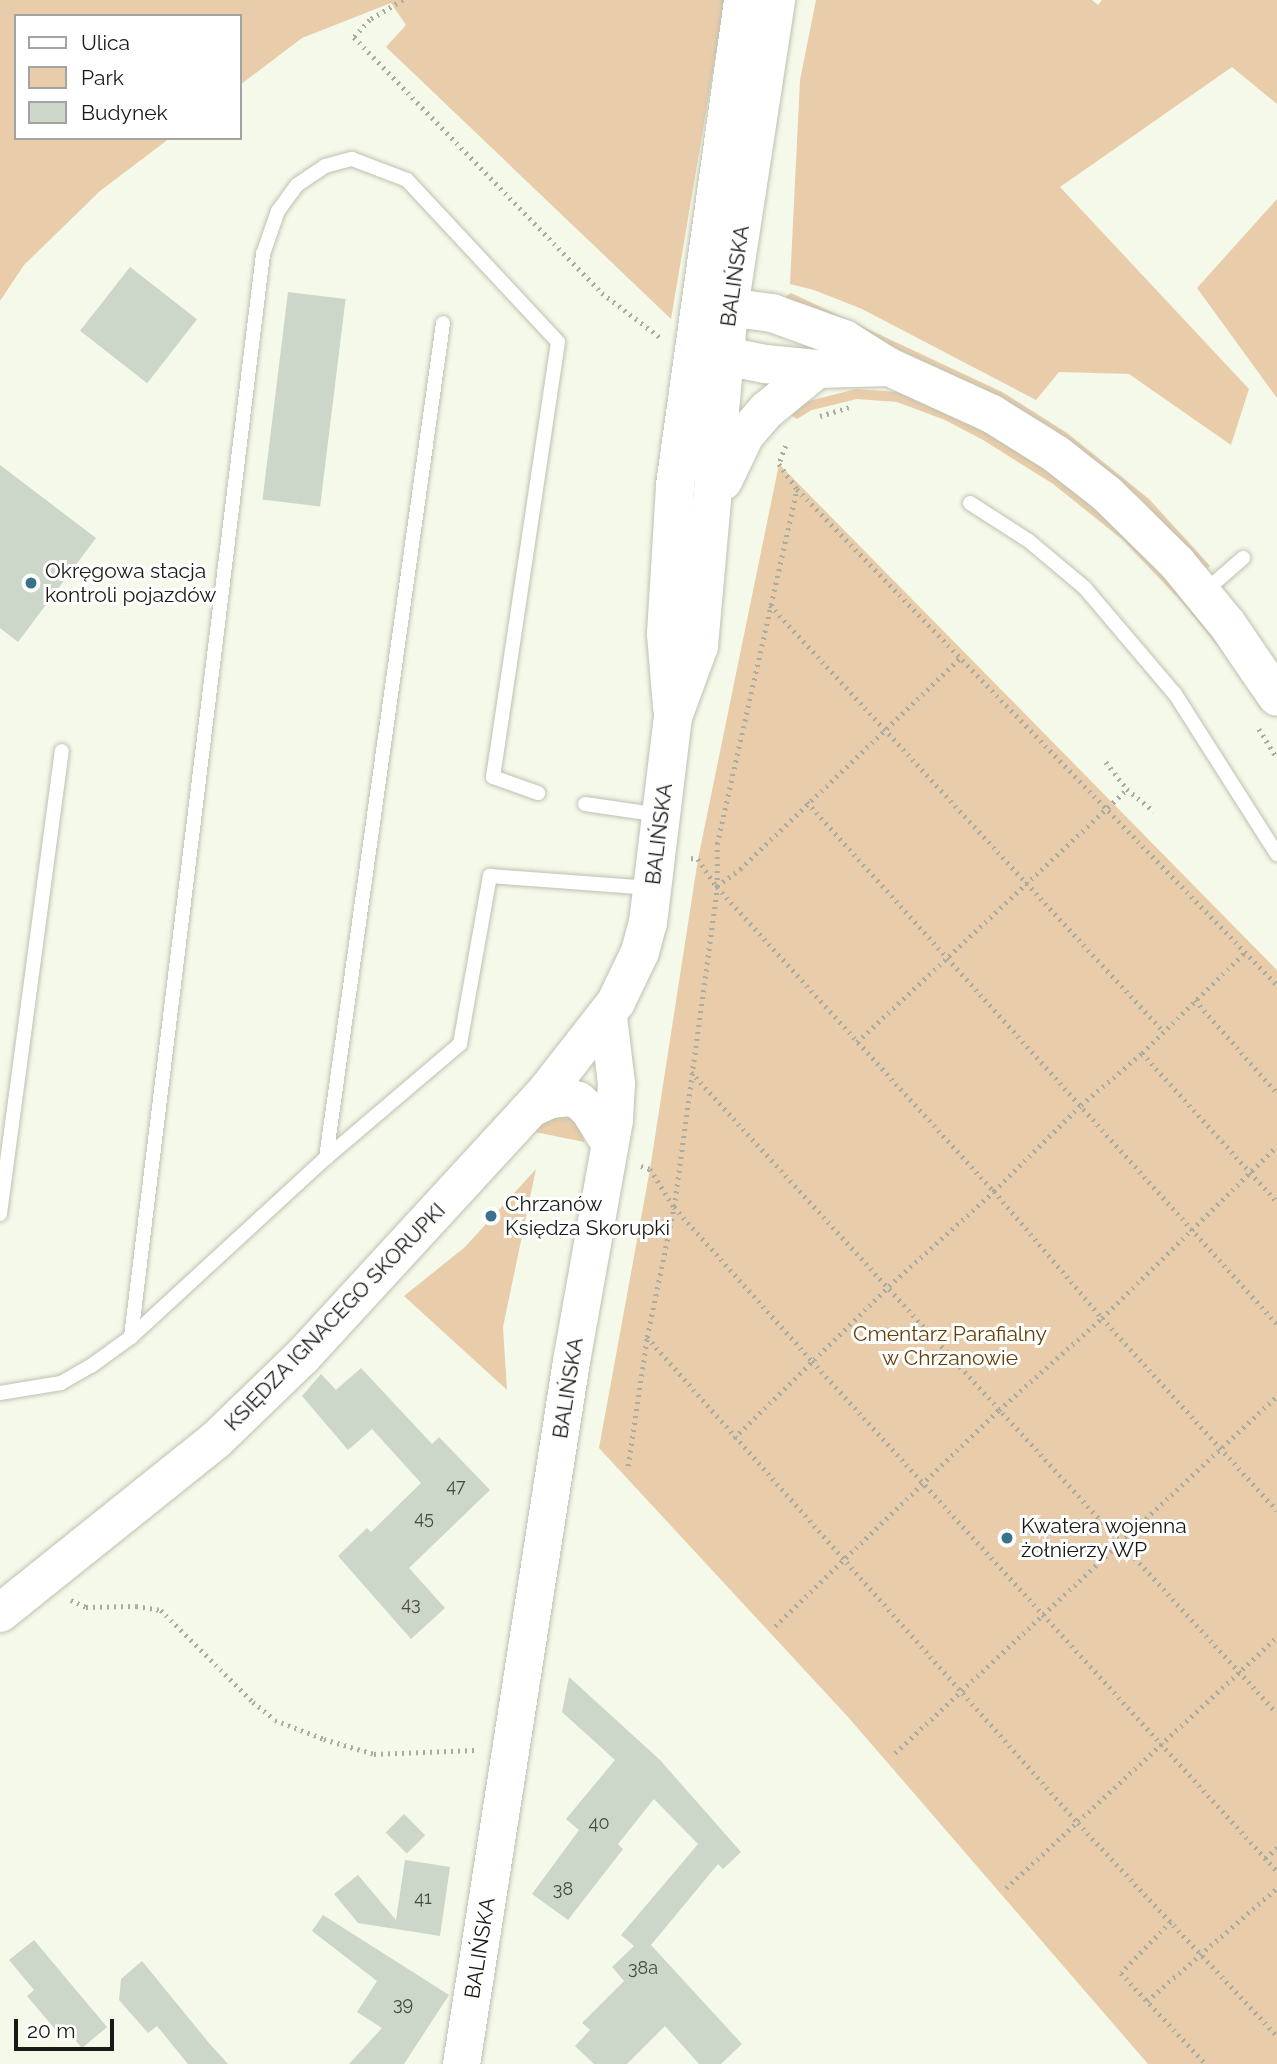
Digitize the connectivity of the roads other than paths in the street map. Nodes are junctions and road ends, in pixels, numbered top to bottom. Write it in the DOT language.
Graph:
graph roads {
  1 [pos="743,0"];
  2 [pos="776,0"];
  3 [pos="715,306"];
  4 [pos="443,323"];
  5 [pos="709,353"];
  6 [pos="889,367"];
  7 [pos="817,369"];
  8 [pos="971,503"];
  9 [pos="712,516"];
  10 [pos="1243,558"];
  11 [pos="1203,593"];
  12 [pos="1277,697"];
  13 [pos="673,718"];
  14 [pos="62,751"];
  15 [pos="538,793"];
  16 [pos="585,803"];
  17 [pos="660,815"];
  18 [pos="1277,854"];
  19 [pos="652,888"];
  20 [pos="608,1017"];
  21 [pos="533,1107"];
  22 [pos="620,1152"];
  23 [pos="326,1158"];
  24 [pos="0,1214"];
  25 [pos="131,1337"];
  26 [pos="0,1393"];
  27 [pos="0,1613"];
  28 [pos="461,2064"];
  1 -- 3 [label="main road, BALIŃSKA"];
  2 -- 3 [label="main road, BALIŃSKA"];
  3 -- 5 [label="main road, BALIŃSKA"];
  3 -- 6 [label="main road"];
  4 -- 23 [label="lane"];
  5 -- 7 [label="main road"];
  5 -- 9 [label="main road, BALIŃSKA"];
  5 -- 13 [label="main road, BALIŃSKA"];
  6 -- 7 [label="main road"];
  6 -- 11 [label="main road"];
  7 -- 9 [label="main road"];
  8 -- 18 [label="lane"];
  9 -- 13 [label="main road, BALIŃSKA"];
  10 -- 11 [label="lane"];
  11 -- 12 [label="main road"];
  13 -- 17 [label="main road, BALIŃSKA"];
  14 -- 24 [label="lane"];
  15 -- 25 [label="lane"];
  16 -- 17 [label="lane"];
  17 -- 19 [label="main road, BALIŃSKA"];
  19 -- 20 [label="main road, BALIŃSKA"];
  19 -- 23 [label="lane"];
  20 -- 21 [label="main road, KSIĘDZA IGNACEGO SKORUPKI"];
  20 -- 22 [label="street, BALIŃSKA"];
  21 -- 22 [label="street"];
  21 -- 27 [label="main road, KSIĘDZA IGNACEGO SKORUPKI"];
  22 -- 28 [label="street, BALIŃSKA"];
  23 -- 25 [label="lane"];
  25 -- 26 [label="lane"];
}
